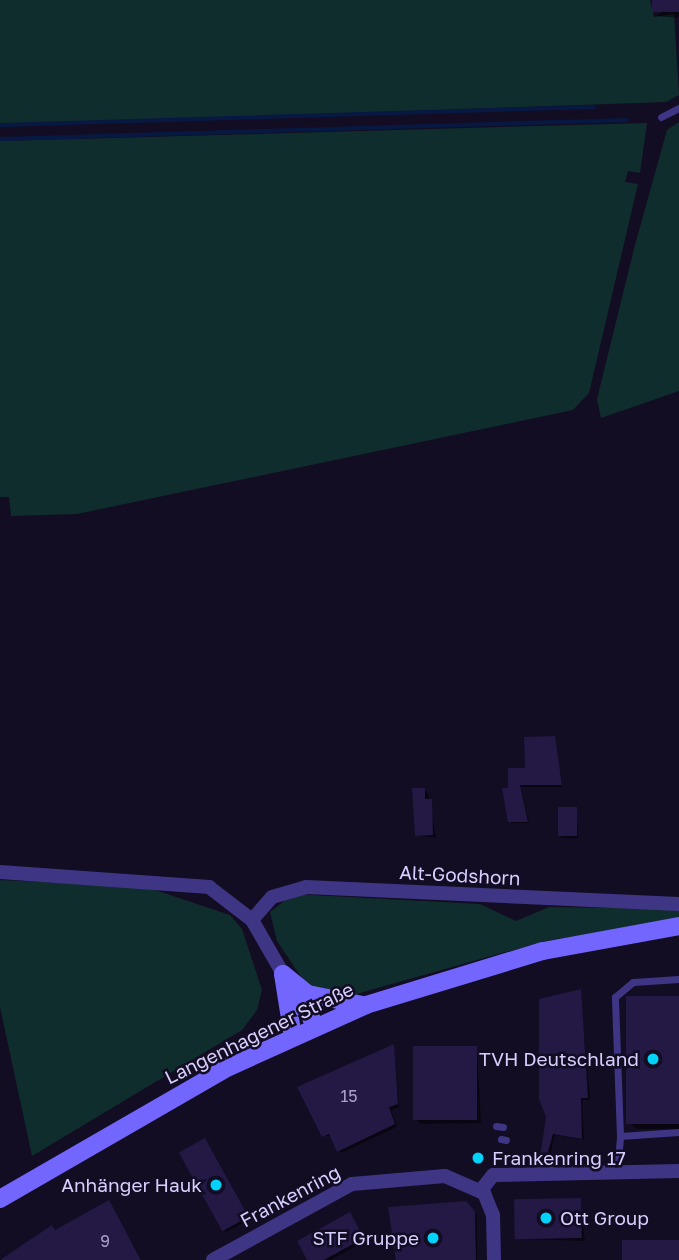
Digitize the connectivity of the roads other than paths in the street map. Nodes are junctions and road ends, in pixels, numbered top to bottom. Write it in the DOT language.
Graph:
graph roads {
  1 [pos="679,108"];
  2 [pos="661,117"];
  3 [pos="0,872"];
  4 [pos="679,904"];
  5 [pos="252,920"];
  6 [pos="679,926"];
  7 [pos="289,979"];
  8 [pos="679,979"];
  9 [pos="366,1005"];
  10 [pos="315,1026"];
  11 [pos="293,1037"];
  12 [pos="679,1132"];
  13 [pos="620,1136"];
  14 [pos="679,1171"];
  15 [pos="617,1172"];
  16 [pos="481,1190"];
  17 [pos="0,1199"];
  18 [pos="214,1260"];
  19 [pos="494,1260"];
  1 -- 2 [label="lane"];
  3 -- 5 [label="street"];
  4 -- 5 [label="street, Alt-Godshorn"];
  5 -- 7 [label="street"];
  6 -- 9 [label="main road, Langenhagener Straße"];
  7 -- 9 [label="main road"];
  7 -- 10 [label="main road"];
  7 -- 11 [label="main road"];
  8 -- 13 [label="lane"];
  9 -- 10 [label="main road, Langenhagener Straße"];
  10 -- 11 [label="main road, Langenhagener Straße"];
  11 -- 17 [label="main road, Langenhagener Straße"];
  12 -- 13 [label="lane"];
  13 -- 15 [label="lane"];
  14 -- 15 [label="street"];
  15 -- 16 [label="street"];
  16 -- 18 [label="street, Frankenring"];
  16 -- 19 [label="street"];
}
